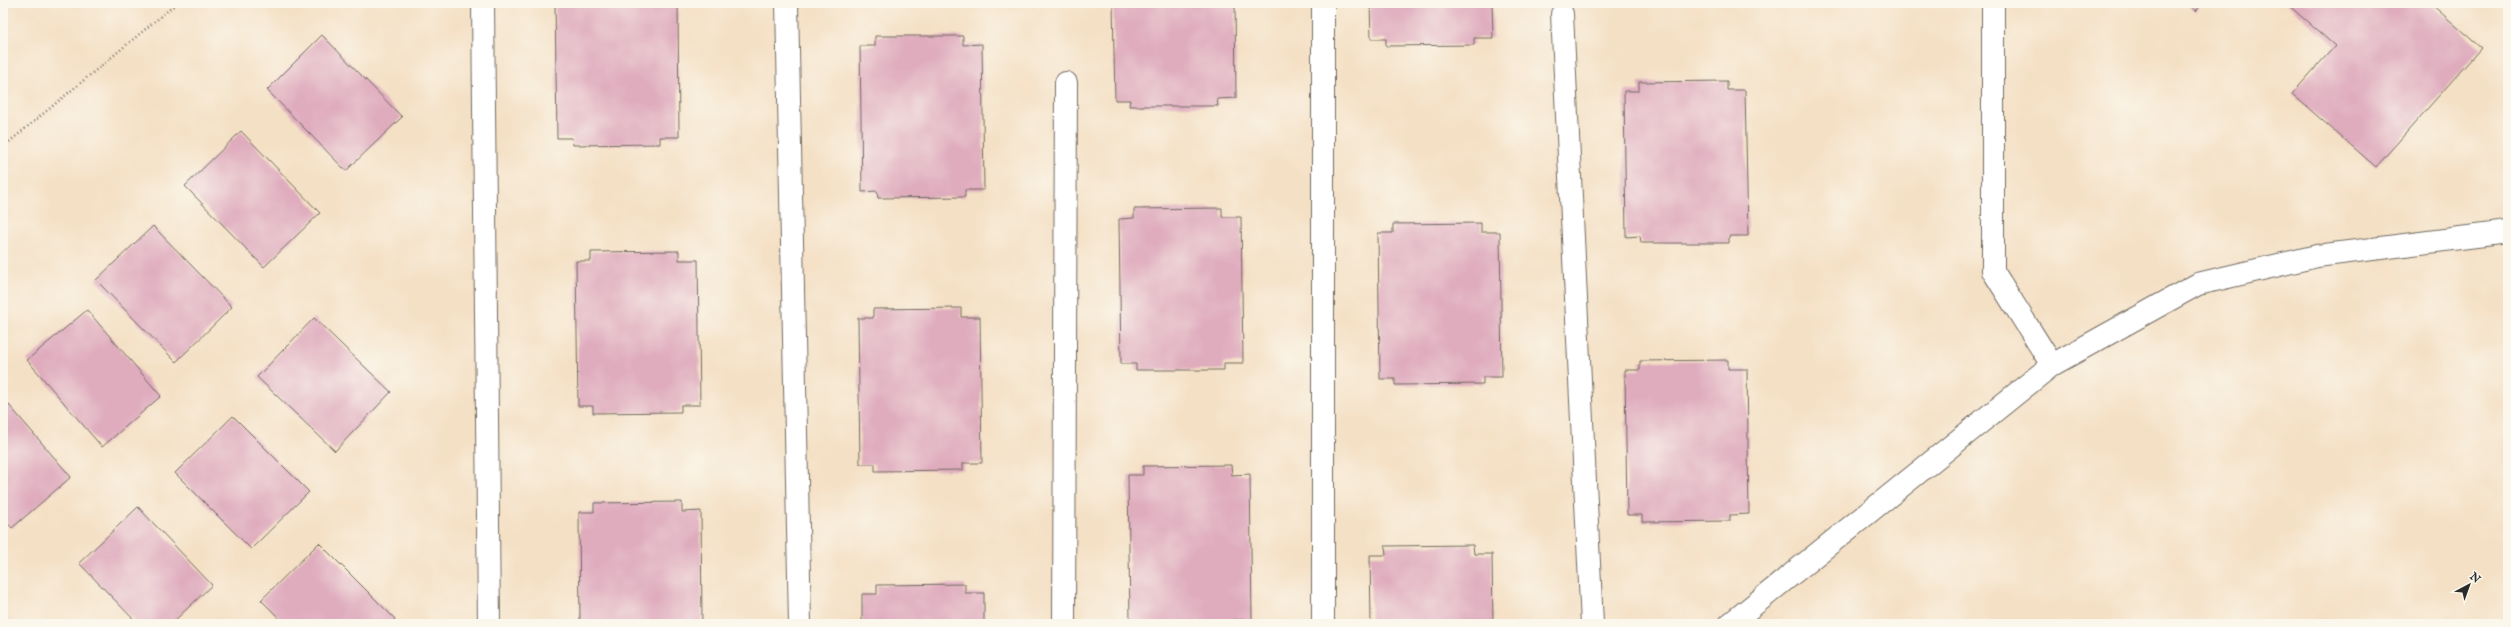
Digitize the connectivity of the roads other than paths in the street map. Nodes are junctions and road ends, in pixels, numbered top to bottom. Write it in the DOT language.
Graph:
graph roads {
  1 [pos="483,3"];
  2 [pos="787,3"];
  3 [pos="1323,3"];
  4 [pos="1993,3"];
  5 [pos="1562,14"];
  6 [pos="1066,83"];
  7 [pos="2508,232"];
  8 [pos="2052,365"];
  9 [pos="489,624"];
  10 [pos="800,624"];
  11 [pos="1064,624"];
  12 [pos="1323,624"];
  13 [pos="1592,624"];
  14 [pos="1730,624"];
  1 -- 9 [label="street"];
  2 -- 10 [label="street"];
  3 -- 12 [label="street"];
  4 -- 8 [label="street"];
  5 -- 13 [label="street"];
  6 -- 11 [label="street"];
  7 -- 8 [label="street"];
  8 -- 14 [label="street"];
}
